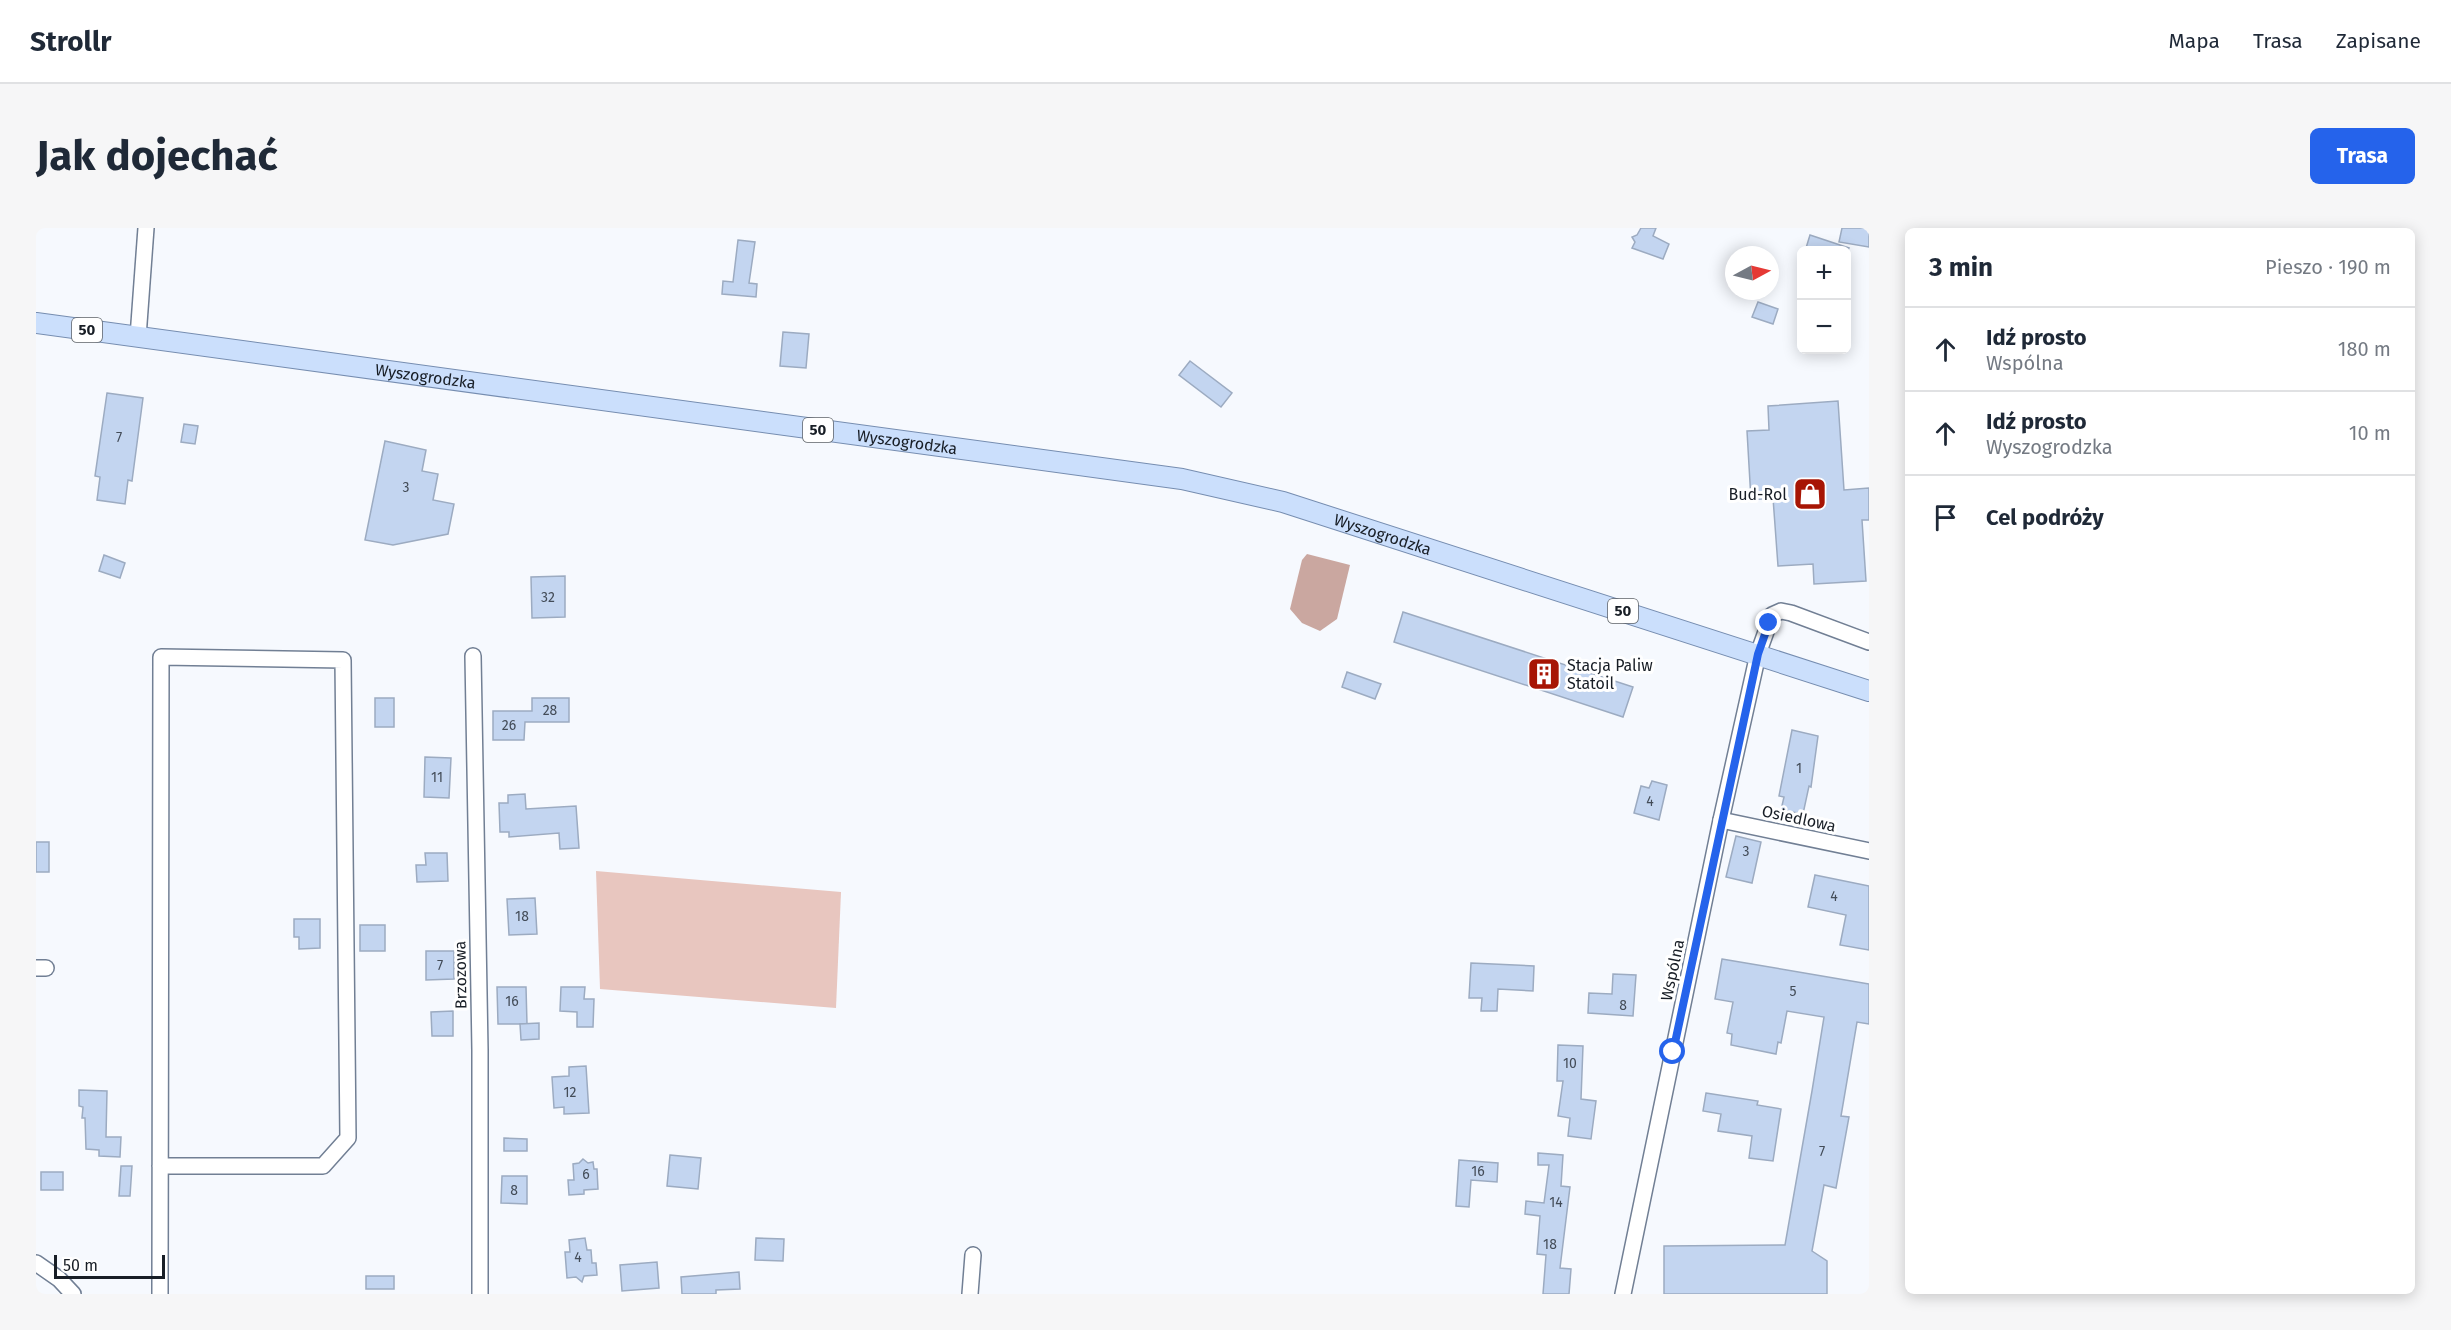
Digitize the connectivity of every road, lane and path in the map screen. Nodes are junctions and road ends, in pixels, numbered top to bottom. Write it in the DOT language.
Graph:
graph roads {
  1 [pos="146,228"];
  2 [pos="36,323"];
  3 [pos="138,337"];
  4 [pos="1869,642"];
  5 [pos="1758,654"];
  6 [pos="473,656"];
  7 [pos="1869,691"];
  8 [pos="1721,820"];
  9 [pos="1869,851"];
  10 [pos="160,1166"];
  11 [pos="973,1255"];
  12 [pos="36,1263"];
  13 [pos="73,1294"];
  14 [pos="160,1294"];
  15 [pos="480,1294"];
  16 [pos="970,1294"];
  17 [pos="1623,1294"];
  1 -- 3 [label="street"];
  2 -- 3 [label="main road, Wyszogrodzka / 50"];
  3 -- 5 [label="main road, Wyszogrodzka / 50"];
  4 -- 5 [label="street"];
  5 -- 7 [label="main road, Wyszogrodzka / 50"];
  5 -- 8 [label="street, Wspólna"];
  6 -- 15 [label="street, Brzozowa"];
  8 -- 9 [label="street, Osiedlowa"];
  8 -- 17 [label="street, Wspólna"];
  10 -- 10 [label="street"];
  10 -- 14 [label="street"];
  11 -- 16 [label="street"];
  12 -- 13 [label="street"];
}
